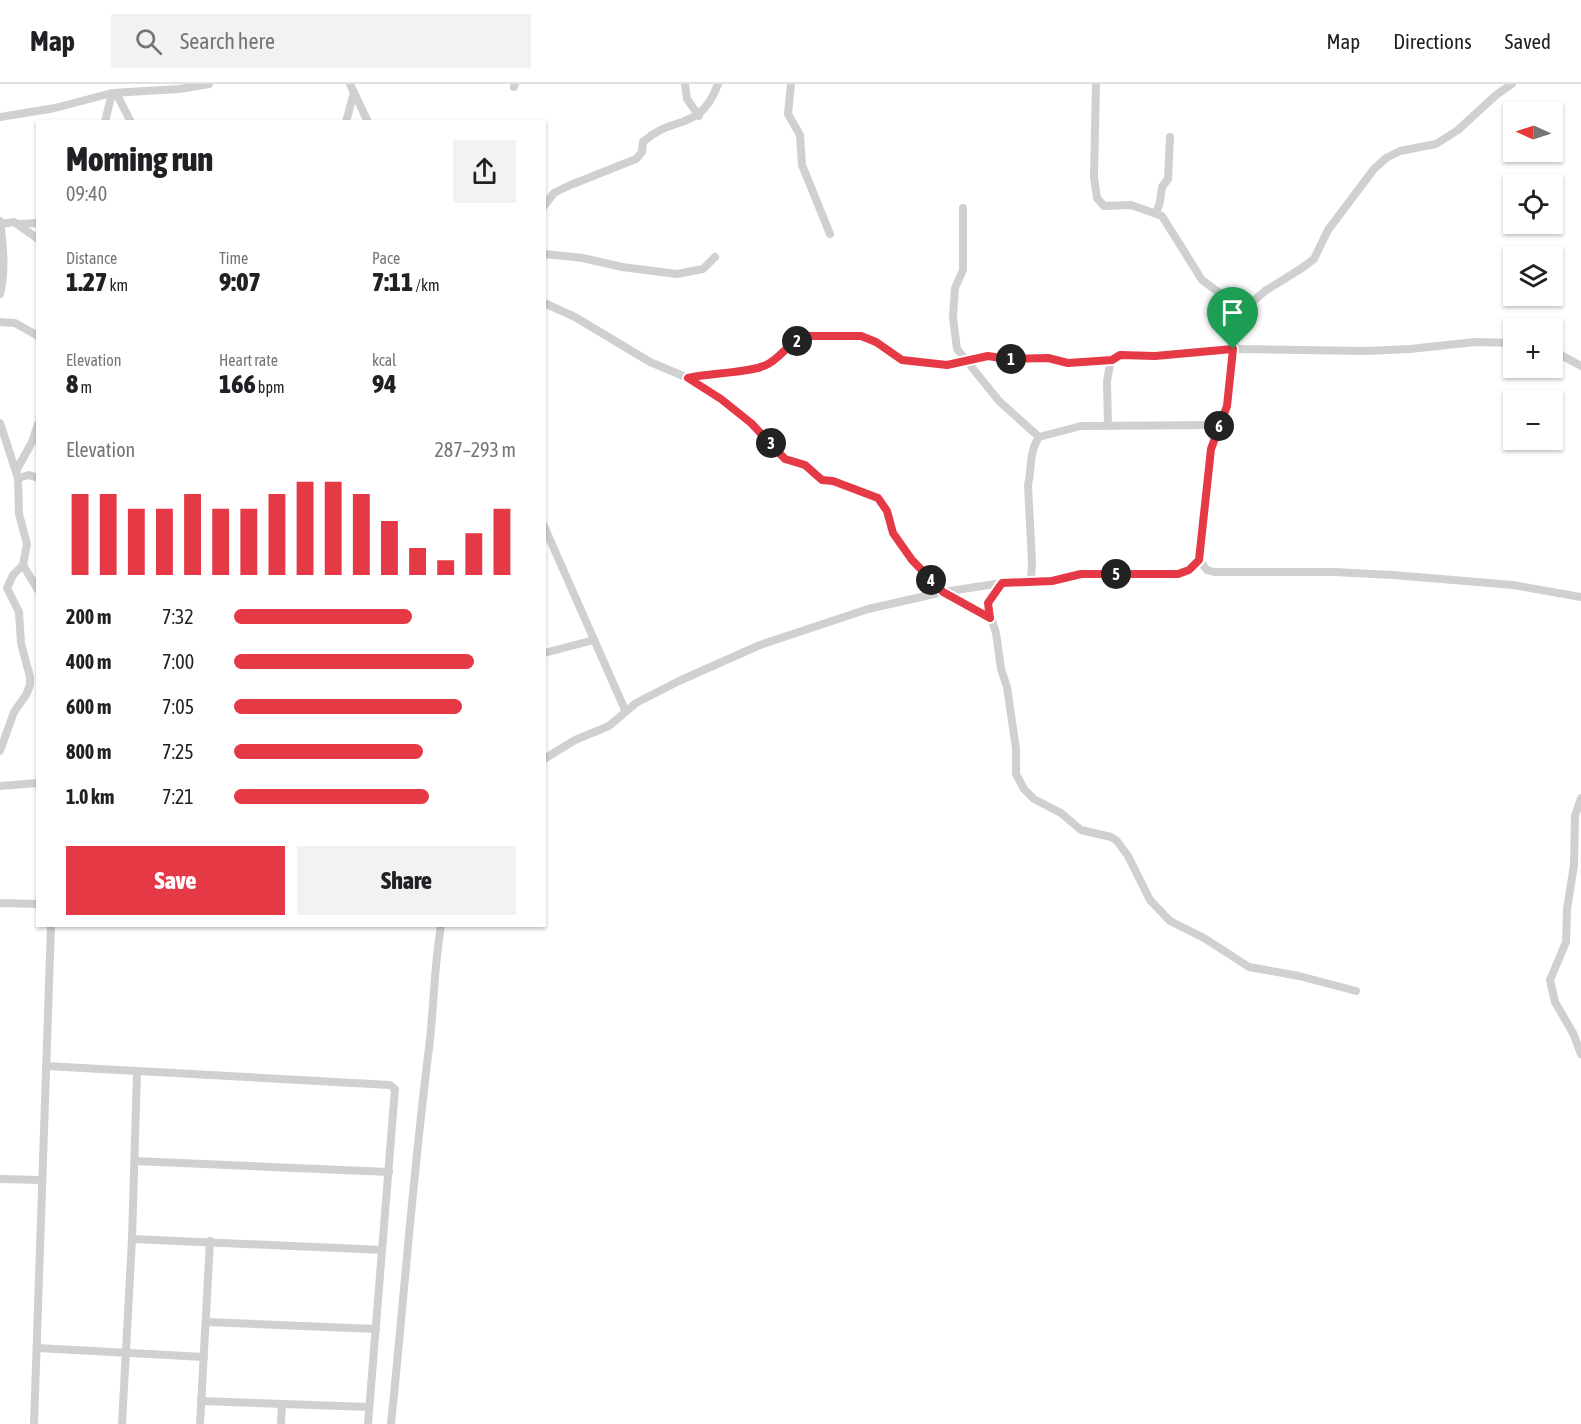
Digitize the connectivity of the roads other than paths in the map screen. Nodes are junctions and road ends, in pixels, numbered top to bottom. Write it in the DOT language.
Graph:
graph roads {
  1 [pos="209,84"];
  2 [pos="685,84"];
  3 [pos="718,84"];
  4 [pos="791,84"];
  5 [pos="1096,84"];
  6 [pos="1512,84"];
  7 [pos="352,88"];
  8 [pos="114,93"];
  9 [pos="699,116"];
  10 [pos="0,117"];
  11 [pos="106,120"];
  12 [pos="129,120"];
  13 [pos="346,120"];
  14 [pos="367,120"];
  15 [pos="1170,136"];
  16 [pos="546,203"];
  17 [pos="963,208"];
  18 [pos="1156,213"];
  19 [pos="0,222"];
  20 [pos="36,223"];
  21 [pos="18,225"];
  22 [pos="830,234"];
  23 [pos="36,237"];
  24 [pos="546,254"];
  25 [pos="715,257"];
  26 [pos="0,294"];
  27 [pos="546,304"];
  28 [pos="1240,320"];
  29 [pos="0,322"];
  30 [pos="36,335"];
  31 [pos="1503,343"];
  32 [pos="1233,349"];
  33 [pos="1563,356"];
  34 [pos="966,359"];
  35 [pos="1112,360"];
  36 [pos="1581,366"];
  37 [pos="688,378"];
  38 [pos="0,423"];
  39 [pos="1108,425"];
  40 [pos="1220,425"];
  41 [pos="36,430"];
  42 [pos="1038,437"];
  43 [pos="17,475"];
  44 [pos="36,477"];
  45 [pos="546,531"];
  46 [pos="1199,560"];
  47 [pos="23,565"];
  48 [pos="1031,581"];
  49 [pos="1002,583"];
  50 [pos="36,587"];
  51 [pos="943,592"];
  52 [pos="1581,597"];
  53 [pos="990,618"];
  54 [pos="594,640"];
  55 [pos="546,652"];
  56 [pos="626,710"];
  57 [pos="0,751"];
  58 [pos="546,758"];
  59 [pos="36,783"];
  60 [pos="0,786"];
  61 [pos="1581,798"];
  62 [pos="0,903"];
  63 [pos="36,904"];
  64 [pos="51,927"];
  65 [pos="441,927"];
  66 [pos="1356,991"];
  67 [pos="1581,1054"];
  68 [pos="46,1066"];
  69 [pos="137,1072"];
  70 [pos="135,1161"];
  71 [pos="389,1172"];
  72 [pos="0,1179"];
  73 [pos="41,1180"];
  74 [pos="132,1239"];
  75 [pos="210,1241"];
  76 [pos="382,1250"];
  77 [pos="206,1322"];
  78 [pos="376,1329"];
  79 [pos="37,1348"];
  80 [pos="125,1352"];
  81 [pos="204,1357"];
  82 [pos="201,1401"];
  83 [pos="282,1404"];
  84 [pos="369,1407"];
  85 [pos="34,1424"];
  86 [pos="122,1424"];
  87 [pos="200,1424"];
  88 [pos="281,1424"];
  89 [pos="368,1424"];
  90 [pos="391,1424"];
  1 -- 8 [label="street"];
  2 -- 9 [label="street"];
  3 -- 9 [label="street"];
  4 -- 22 [label="street"];
  5 -- 18 [label="street"];
  6 -- 28 [label="street"];
  7 -- 13 [label="street"];
  7 -- 14 [label="street"];
  8 -- 10 [label="street"];
  8 -- 11 [label="street"];
  8 -- 12 [label="street"];
  9 -- 16 [label="street"];
  15 -- 18 [label="street"];
  17 -- 34 [label="street"];
  18 -- 28 [label="street"];
  19 -- 21 [label="street"];
  19 -- 26 [label="street"];
  20 -- 21 [label="street"];
  21 -- 23 [label="street"];
  24 -- 25 [label="street"];
  27 -- 37 [label="street"];
  28 -- 32 [label="street"];
  29 -- 30 [label="street"];
  31 -- 32 [label="street"];
  32 -- 35 [label="street"];
  32 -- 40 [label="street"];
  33 -- 36 [label="street"];
  34 -- 35 [label="street"];
  34 -- 37 [label="street"];
  34 -- 42 [label="street"];
  35 -- 39 [label="street"];
  37 -- 51 [label="street"];
  38 -- 43 [label="street"];
  39 -- 40 [label="street"];
  39 -- 42 [label="street"];
  40 -- 46 [label="street"];
  41 -- 43 [label="street"];
  42 -- 48 [label="street"];
  43 -- 44 [label="street"];
  43 -- 47 [label="street"];
  45 -- 54 [label="street"];
  46 -- 48 [label="street"];
  46 -- 52 [label="street"];
  47 -- 50 [label="street"];
  47 -- 57 [label="street"];
  48 -- 49 [label="street"];
  49 -- 51 [label="street"];
  49 -- 53 [label="street"];
  51 -- 53 [label="street"];
  51 -- 56 [label="street"];
  53 -- 66 [label="street"];
  54 -- 55 [label="street"];
  54 -- 56 [label="street"];
  56 -- 58 [label="street"];
  59 -- 60 [label="street"];
  61 -- 67 [label="street"];
  62 -- 63 [label="street"];
  64 -- 68 [label="street"];
  65 -- 90 [label="street"];
  68 -- 69 [label="street"];
  68 -- 73 [label="street"];
  69 -- 70 [label="street"];
  69 -- 71 [label="street"];
  70 -- 71 [label="street"];
  70 -- 74 [label="street"];
  71 -- 76 [label="street"];
  72 -- 73 [label="street"];
  73 -- 79 [label="street"];
  74 -- 75 [label="street"];
  74 -- 80 [label="street"];
  75 -- 76 [label="street"];
  75 -- 77 [label="street"];
  76 -- 78 [label="street"];
  77 -- 78 [label="street"];
  77 -- 81 [label="street"];
  78 -- 84 [label="street"];
  79 -- 80 [label="street"];
  79 -- 85 [label="street"];
  80 -- 81 [label="street"];
  80 -- 86 [label="street"];
  81 -- 82 [label="street"];
  82 -- 83 [label="street"];
  82 -- 87 [label="street"];
  83 -- 84 [label="street"];
  83 -- 88 [label="street"];
  84 -- 89 [label="street"];
}
